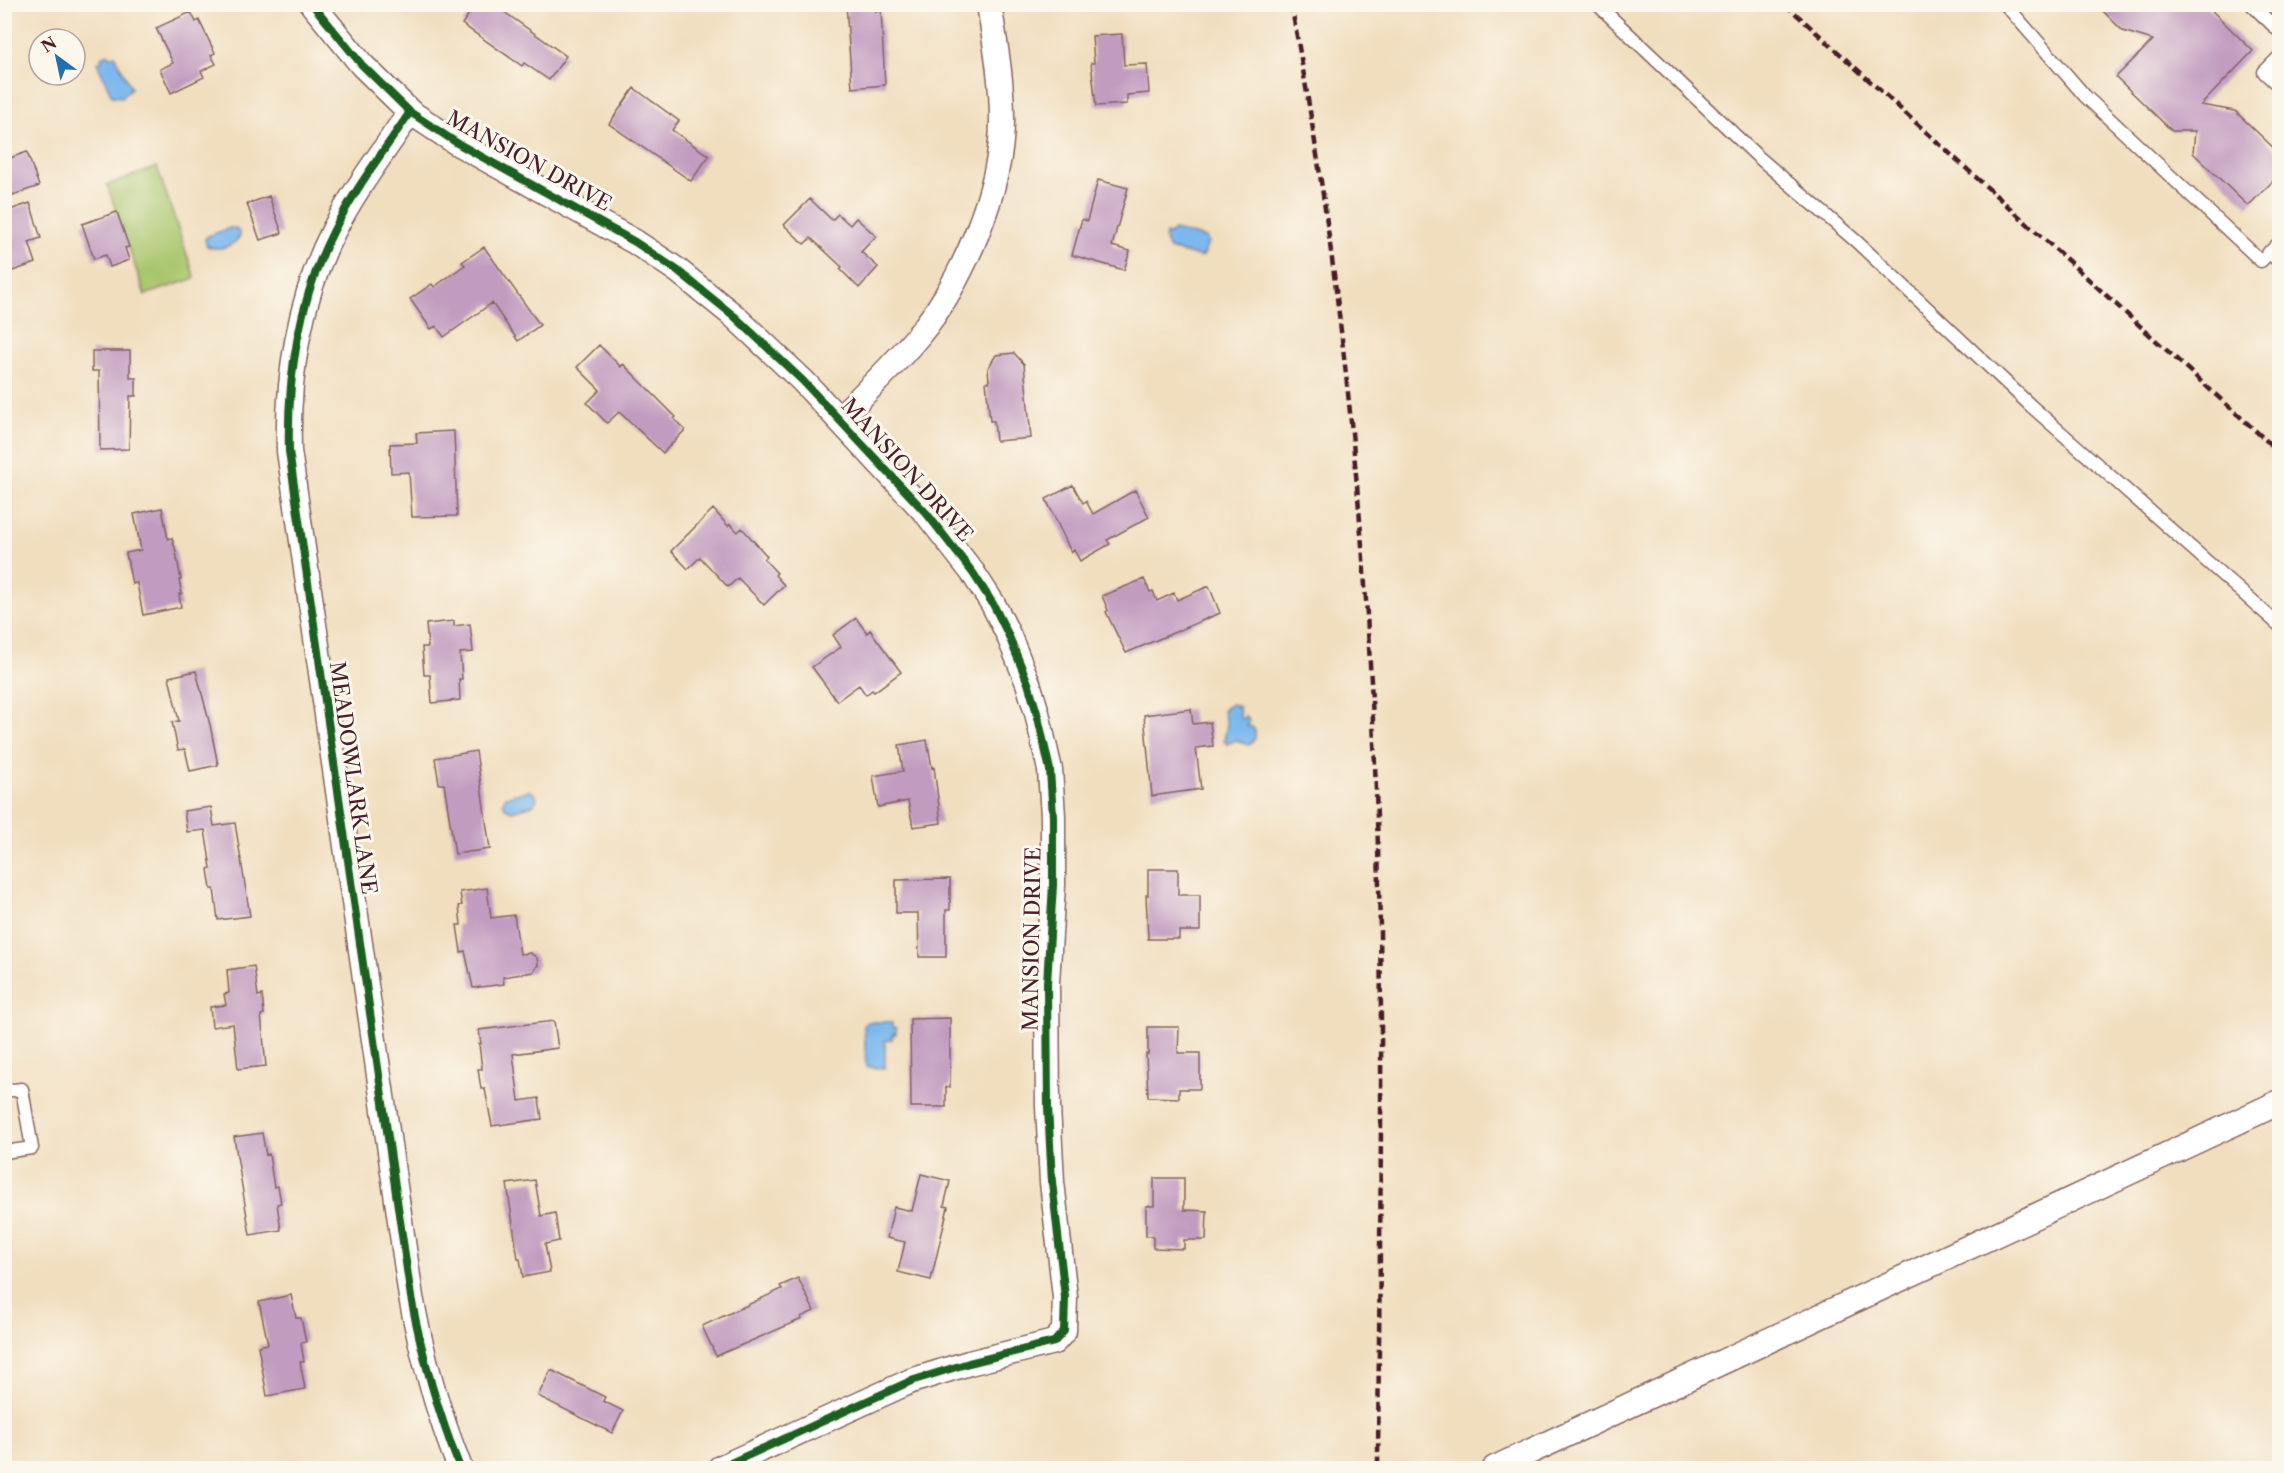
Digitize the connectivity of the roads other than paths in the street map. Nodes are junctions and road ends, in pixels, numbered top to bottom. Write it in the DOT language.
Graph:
graph roads {
  1 [pos="312,4"];
  2 [pos="989,4"];
  3 [pos="1597,4"];
  4 [pos="2005,4"];
  5 [pos="2251,4"];
  6 [pos="2280,32"];
  7 [pos="2280,56"];
  8 [pos="2280,87"];
  9 [pos="410,112"];
  10 [pos="2280,242"];
  11 [pos="2269,252"];
  12 [pos="2280,262"];
  13 [pos="839,418"];
  14 [pos="2280,626"];
  15 [pos="4,1091"];
  16 [pos="2280,1102"];
  17 [pos="4,1152"];
  18 [pos="460,1468"];
  19 [pos="720,1468"];
  20 [pos="1497,1468"];
  1 -- 9 [label="street, MANSION DRIVE"];
  2 -- 13 [label="street"];
  3 -- 14 [label="lane"];
  4 -- 11 [label="lane"];
  5 -- 6 [label="lane"];
  7 -- 8 [label="lane"];
  9 -- 13 [label="street, MANSION DRIVE"];
  9 -- 18 [label="street, MEADOWLARK LANE"];
  10 -- 11 [label="lane"];
  11 -- 12 [label="lane"];
  13 -- 19 [label="street, MANSION DRIVE"];
  15 -- 17 [label="lane"];
  16 -- 20 [label="street"];
}
